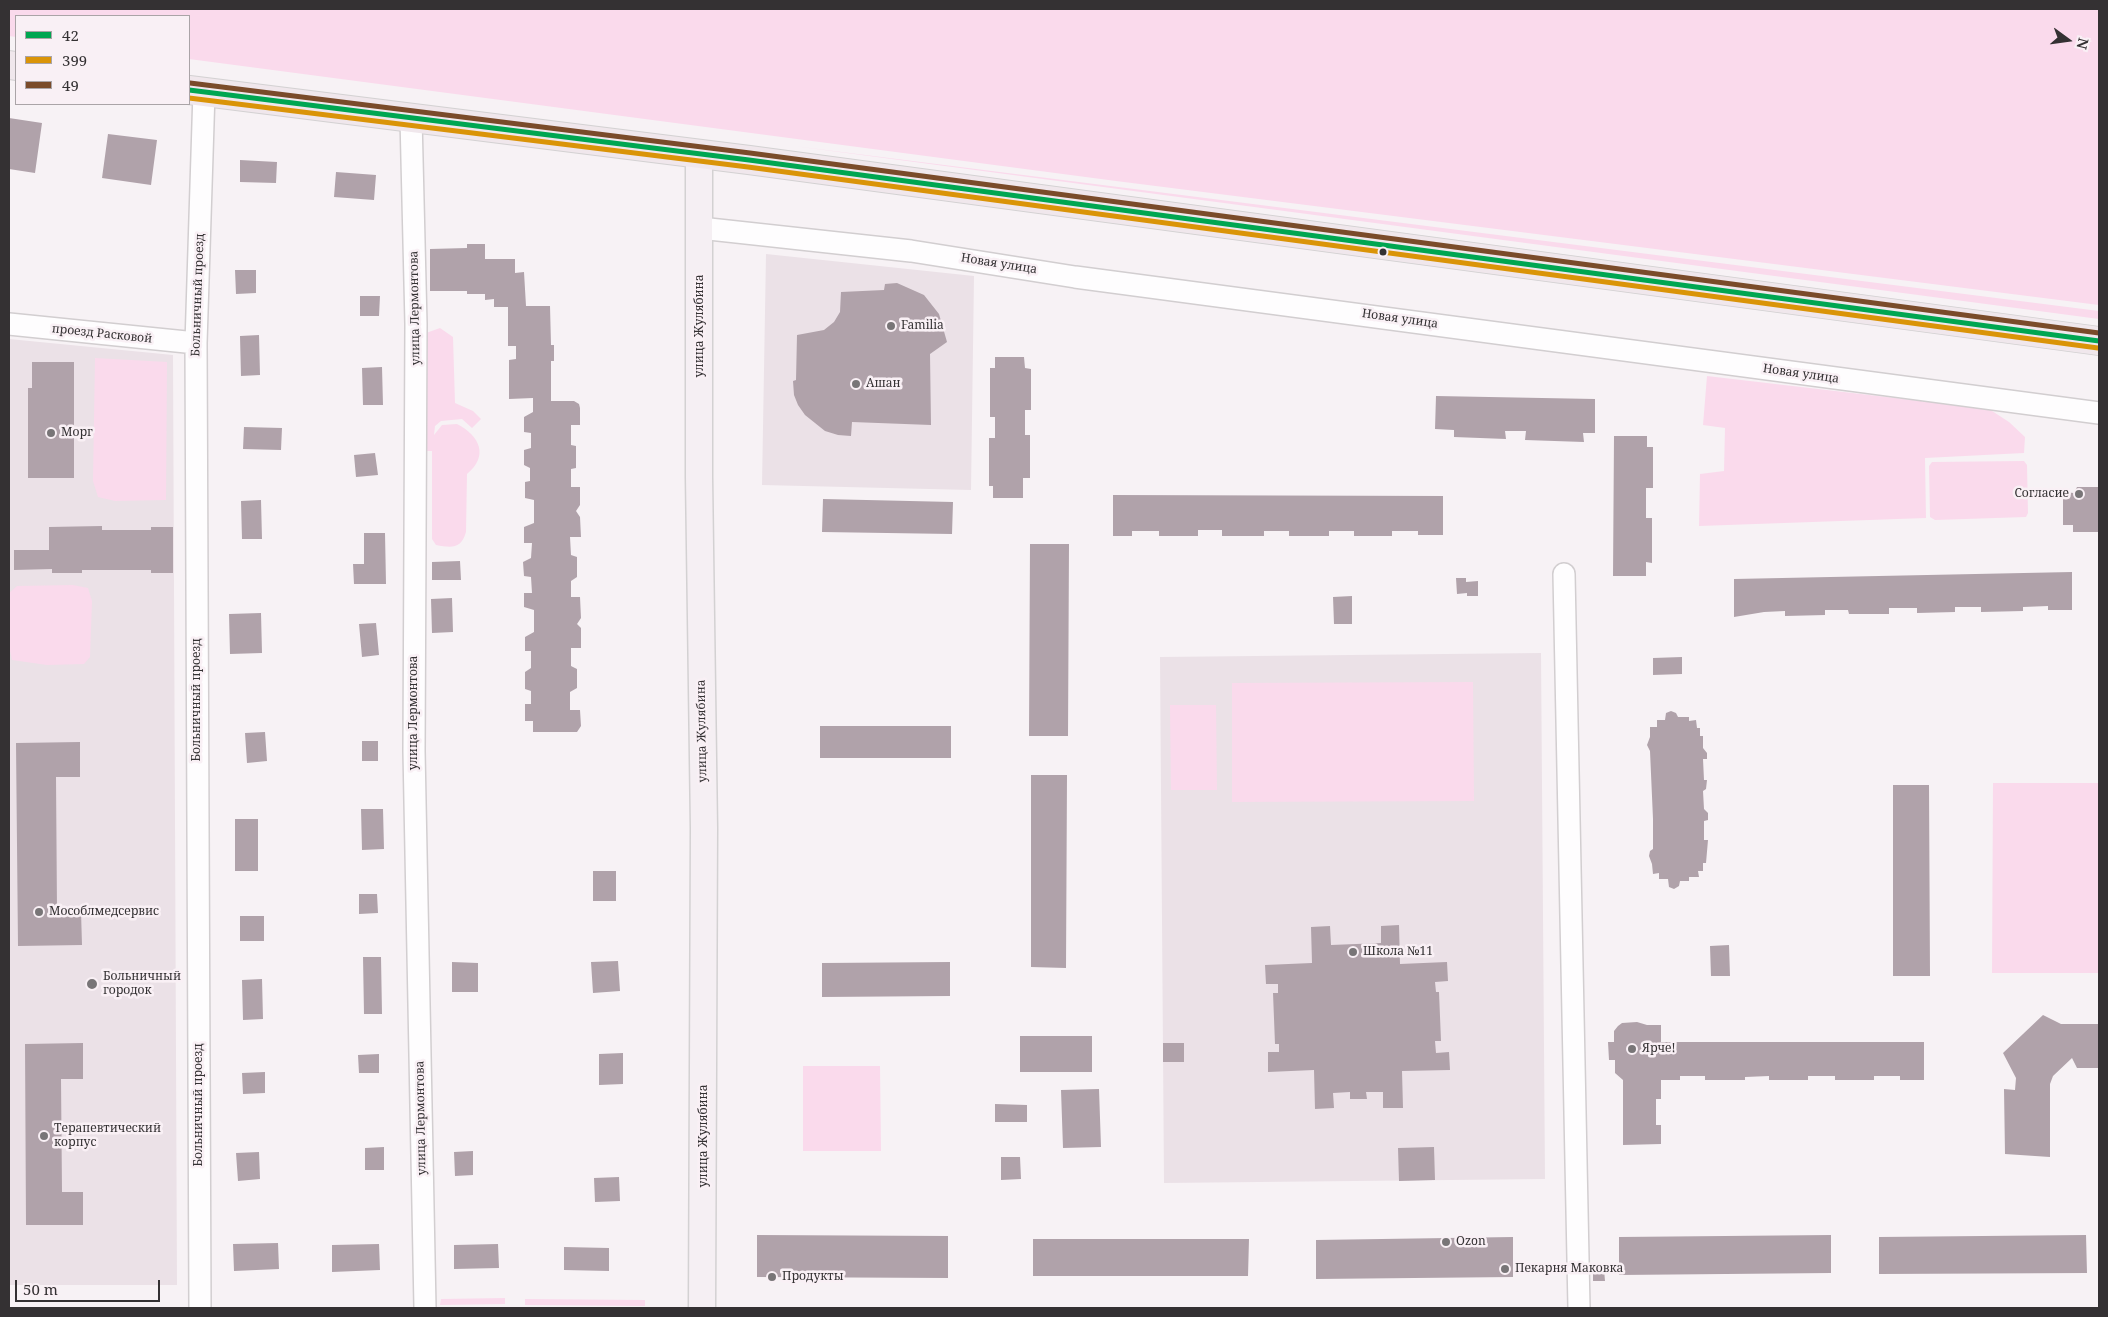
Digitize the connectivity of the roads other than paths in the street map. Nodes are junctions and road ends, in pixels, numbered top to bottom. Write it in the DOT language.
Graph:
graph roads {
  1 [pos="196,91"];
  2 [pos="411,118"];
  3 [pos="700,154"];
  4 [pos="700,228"];
  5 [pos="9,324"];
  6 [pos="2099,341"];
  7 [pos="196,343"];
  8 [pos="2099,413"];
  9 [pos="1564,574"];
  10 [pos="200,1308"];
  11 [pos="425,1308"];
  12 [pos="702,1308"];
  13 [pos="1579,1308"];
  1 -- 2 [label="highway"];
  1 -- 7 [label="street, Больничный проезд"];
  2 -- 3 [label="highway"];
  2 -- 11 [label="street, улица Лермонтова"];
  3 -- 4 [label="main road, улица Жулябина"];
  3 -- 6 [label="highway"];
  4 -- 8 [label="street, Новая улица"];
  4 -- 12 [label="main road, улица Жулябина"];
  5 -- 7 [label="street, проезд Расковой"];
  7 -- 10 [label="street, Больничный проезд"];
  9 -- 13 [label="street"];
}
